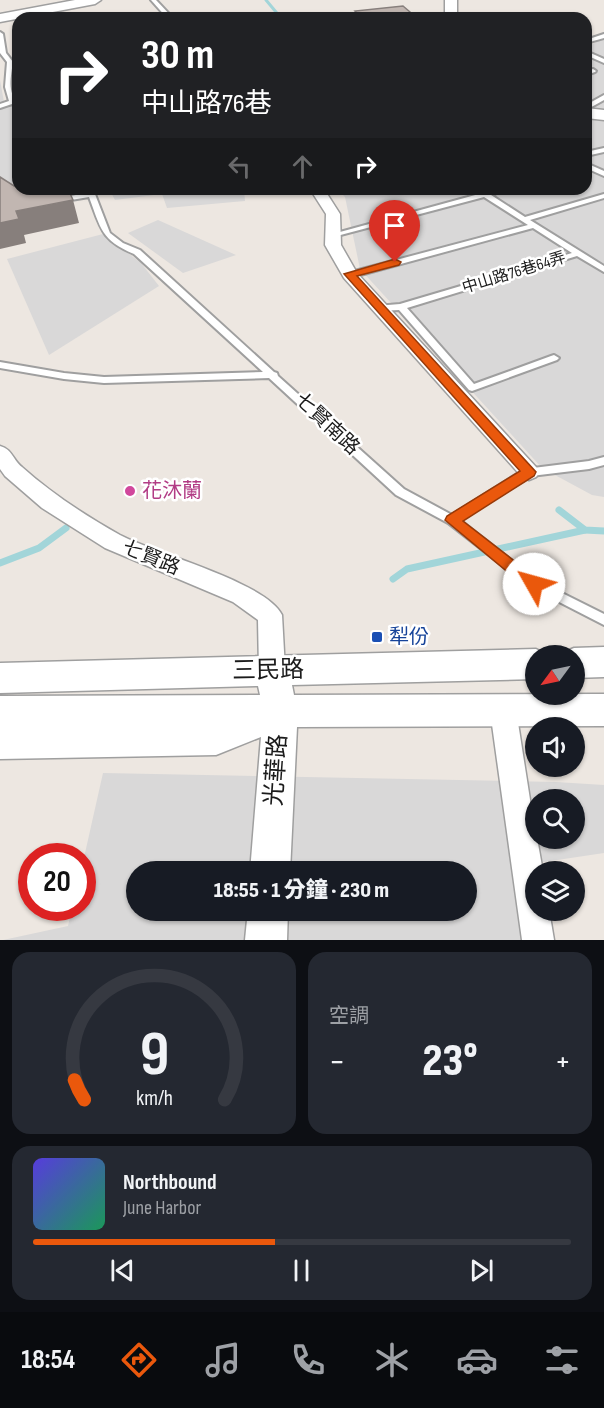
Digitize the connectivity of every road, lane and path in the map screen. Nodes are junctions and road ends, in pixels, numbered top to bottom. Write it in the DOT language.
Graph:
graph roads {
  1 [pos="95,0"];
  2 [pos="153,0"];
  3 [pos="39,12"];
  4 [pos="164,12"];
  5 [pos="0,34"];
  6 [pos="12,100"];
  7 [pos="75,195"];
  8 [pos="90,195"];
  9 [pos="321,195"];
  10 [pos="485,195"];
  11 [pos="604,196"];
  12 [pos="46,201"];
  13 [pos="523,220"];
  14 [pos="533,226"];
  15 [pos="333,235"];
  16 [pos="577,255"];
  17 [pos="604,259"];
  18 [pos="600,268"];
  19 [pos="350,274"];
  20 [pos="401,307"];
  21 [pos="379,308"];
  22 [pos="554,358"];
  23 [pos="0,365"];
  24 [pos="274,375"];
  25 [pos="0,453"];
  26 [pos="604,461"];
  27 [pos="529,472"];
  28 [pos="452,520"];
  29 [pos="604,620"];
  30 [pos="604,662"];
  31 [pos="585,663"];
  32 [pos="525,664"];
  33 [pos="272,670"];
  34 [pos="0,678"];
  35 [pos="503,710"];
  36 [pos="604,710"];
  37 [pos="0,712"];
  38 [pos="280,713"];
  39 [pos="0,742"];
  40 [pos="271,861"];
  41 [pos="267,921"];
  42 [pos="266,940"];
  43 [pos="538,940"];
  1 -- 3 [label="street"];
  2 -- 4 [label="lane"];
  5 -- 6 [label="lane"];
  7 -- 12 [label="lane"];
  8 -- 24 [label="lane, 七賢南路"];
  9 -- 15 [label="street"];
  10 -- 13 [label="lane, 中山路76巷64弄"];
  10 -- 15 [label="lane"];
  11 -- 13 [label="lane"];
  13 -- 14 [label="lane, 中山路76巷64弄"];
  14 -- 16 [label="lane, 中山路76巷64弄"];
  14 -- 19 [label="lane"];
  15 -- 19 [label="street"];
  16 -- 18 [label="lane"];
  16 -- 20 [label="lane, 中山路76巷64弄"];
  17 -- 18 [label="lane"];
  19 -- 21 [label="street"];
  20 -- 21 [label="lane, 中山路76巷64弄"];
  20 -- 22 [label="lane"];
  21 -- 27 [label="street"];
  23 -- 24 [label="lane"];
  24 -- 28 [label="lane, 七賢南路"];
  25 -- 33 [label="street, 七賢路"];
  26 -- 27 [label="lane"];
  27 -- 28 [label="lane"];
  28 -- 29 [label="lane, 七賢南路"];
  30 -- 31 [label="street"];
  32 -- 33 [label="street, 三民路"];
  33 -- 34 [label="street, 三民路"];
  33 -- 38 [label="street, 光華路"];
  35 -- 36 [label="street, 三民路"];
  35 -- 38 [label="street, 三民路"];
  35 -- 43 [label="street"];
  37 -- 38 [label="street, 三民路"];
  38 -- 39 [label="street, 三民路"];
  38 -- 40 [label="street, 光華路"];
  41 -- 42 [label="street"];
}
